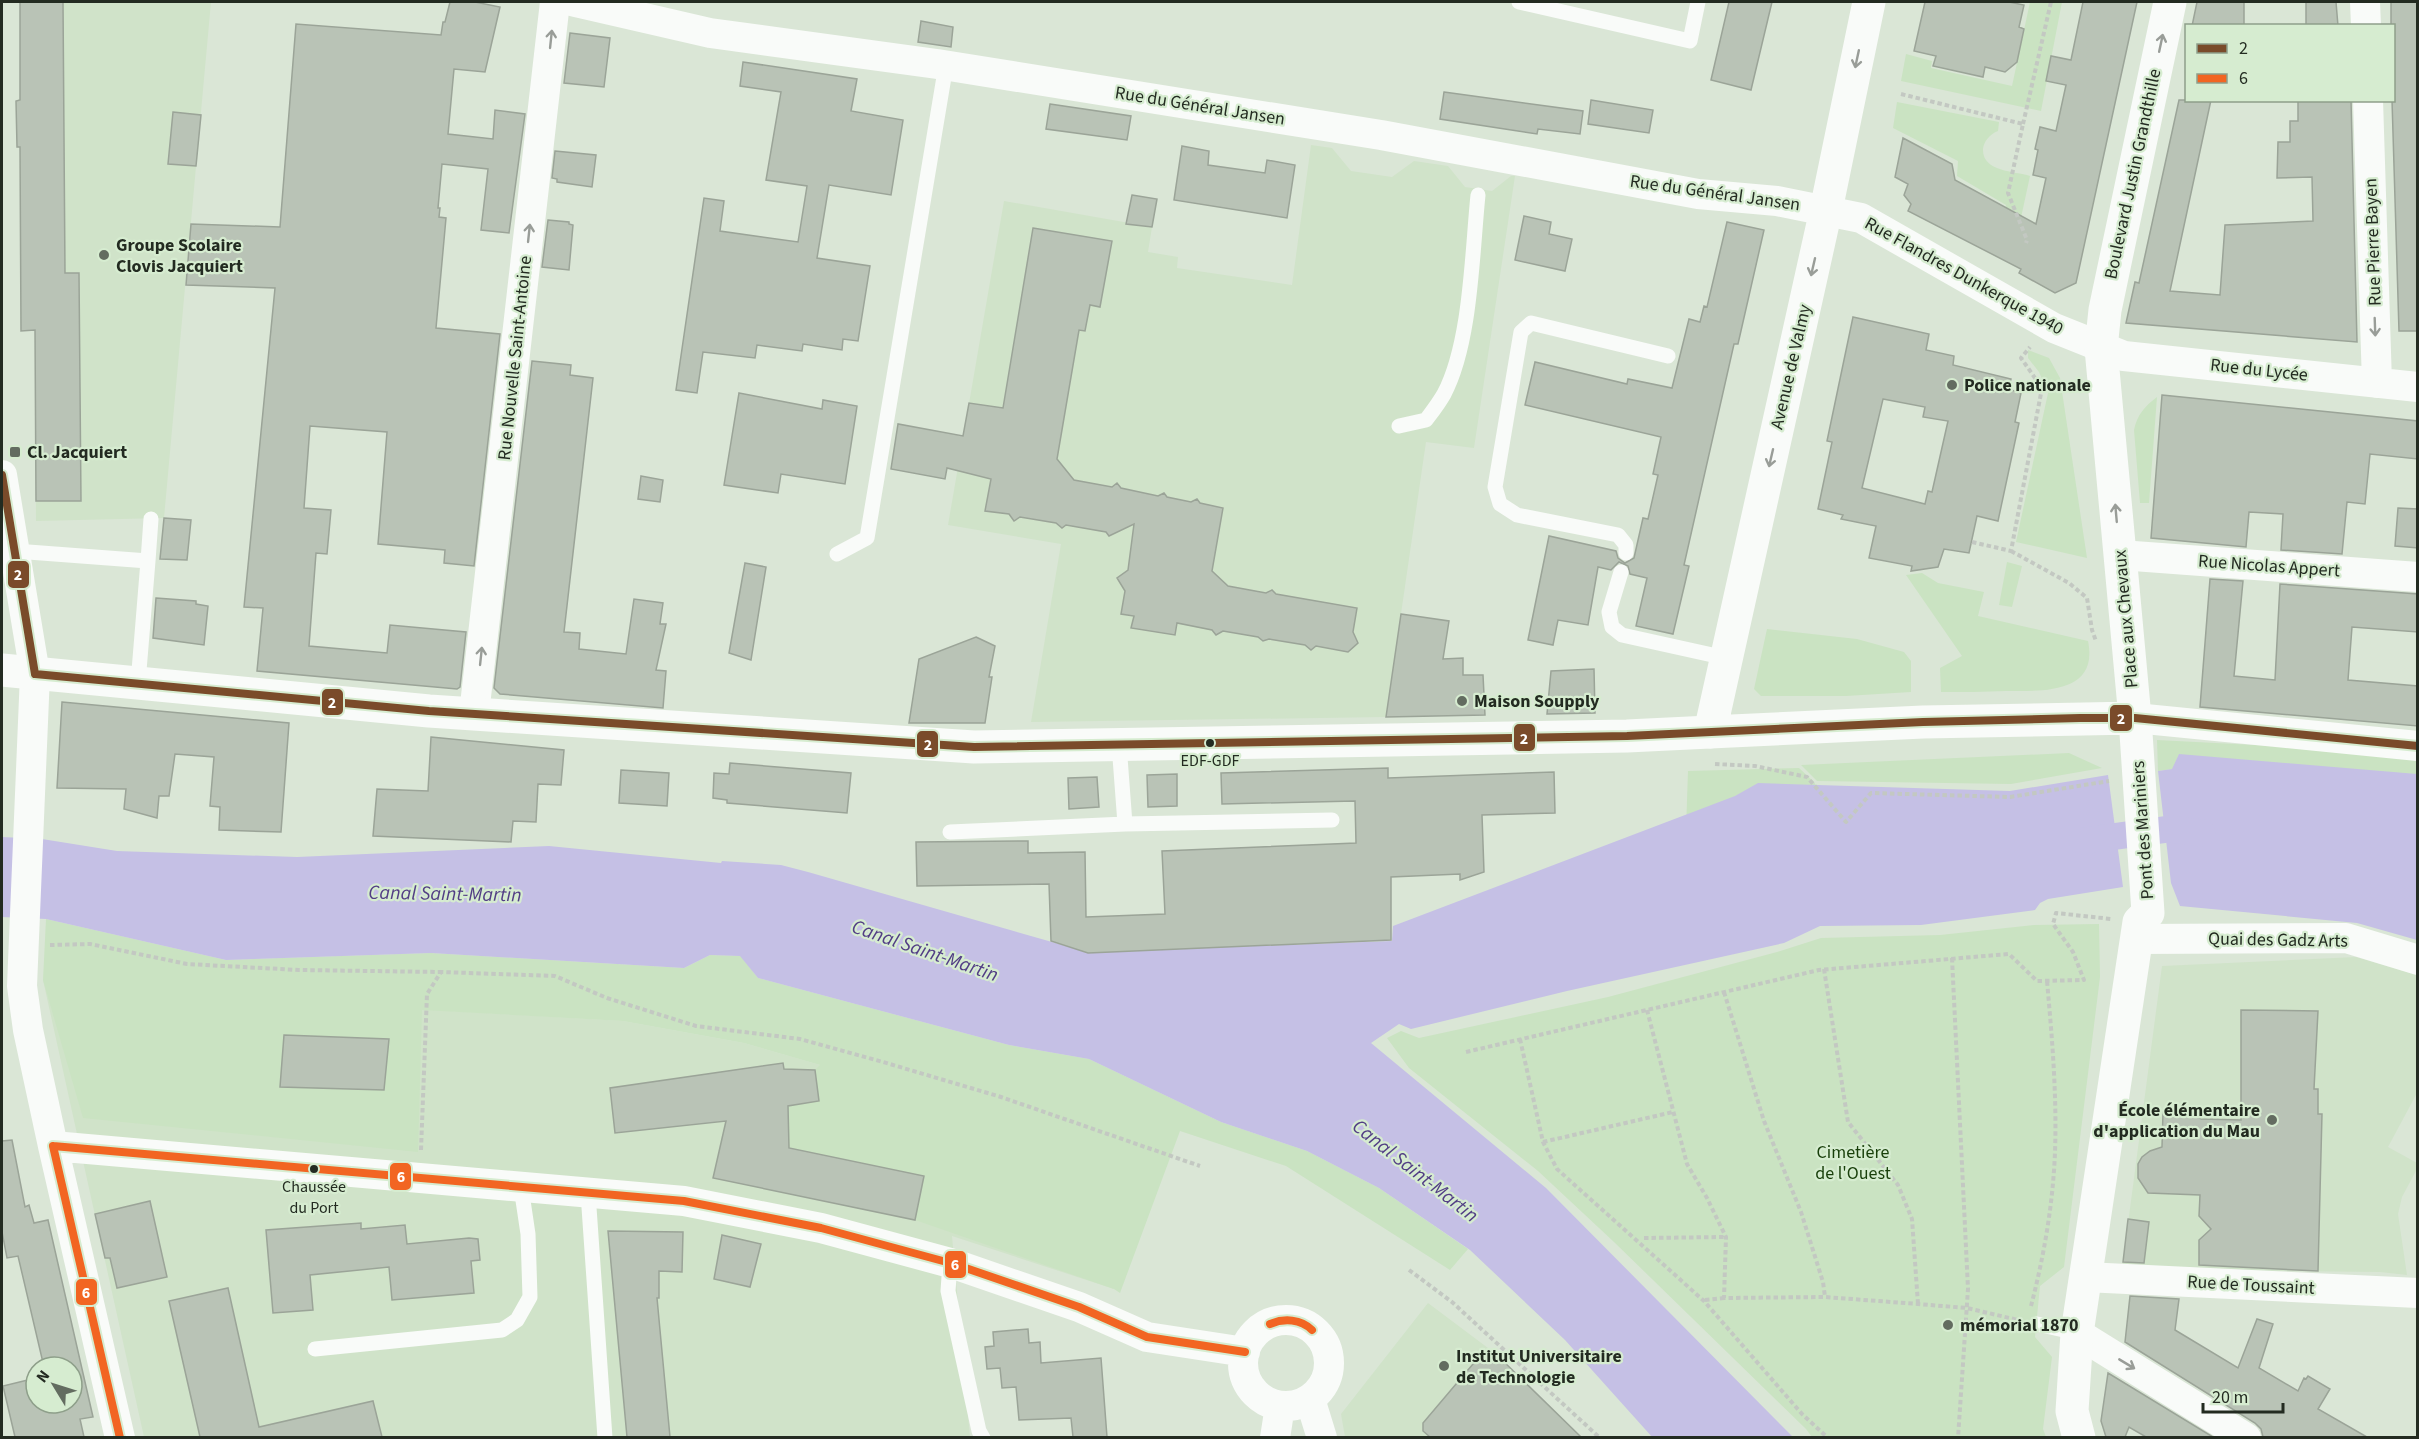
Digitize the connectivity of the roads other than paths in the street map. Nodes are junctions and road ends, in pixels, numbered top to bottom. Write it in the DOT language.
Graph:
graph roads {
  1 [pos="555,2"];
  2 [pos="575,2"];
  3 [pos="1519,2"];
  4 [pos="1698,2"];
  5 [pos="1869,2"];
  6 [pos="2170,2"];
  7 [pos="2365,2"];
  8 [pos="2366,24"];
  9 [pos="946,65"];
  10 [pos="2368,102"];
  11 [pos="1478,195"];
  12 [pos="1826,210"];
  13 [pos="2101,348"];
  14 [pos="1668,356"];
  15 [pos="2377,383"];
  16 [pos="2418,387"];
  17 [pos="1399,426"];
  18 [pos="2,475"];
  19 [pos="151,519"];
  20 [pos="15,550"];
  21 [pos="1626,553"];
  22 [pos="837,554"];
  23 [pos="2120,555"];
  24 [pos="148,561"];
  25 [pos="1621,572"];
  26 [pos="2418,578"];
  27 [pos="1726,658"];
  28 [pos="2,670"];
  29 [pos="35,674"];
  30 [pos="138,683"];
  31 [pos="474,714"];
  32 [pos="1710,732"];
  33 [pos="2136,733"];
  34 [pos="1119,744"];
  35 [pos="2418,746"];
  36 [pos="1332,820"];
  37 [pos="1125,824"];
  38 [pos="950,832"];
  39 [pos="2141,924"];
  40 [pos="2418,960"];
  41 [pos="15,1030"];
  42 [pos="53,1146"];
  43 [pos="521,1187"];
  44 [pos="588,1193"];
  45 [pos="950,1263"];
  46 [pos="2085,1277"];
  47 [pos="2418,1293"];
  48 [pos="2032,1323"];
  49 [pos="2077,1334"];
  50 [pos="315,1349"];
  51 [pos="1245,1352"];
  52 [pos="1310,1399"];
  53 [pos="1280,1406"];
  54 [pos="120,1437"];
  55 [pos="605,1437"];
  56 [pos="983,1437"];
  57 [pos="1275,1437"];
  58 [pos="1322,1437"];
  59 [pos="2079,1437"];
  60 [pos="2246,1437"];
  31 -- 1 [label="street, Rue Nouvelle Saint-Antoine, one-way"];
  2 -- 9 [label="street, Rue du Général Jansen"];
  3 -- 4 [label="lane"];
  5 -- 12 [label="main road, Avenue de Valmy, one-way"];
  13 -- 6 [label="main road, Boulevard Justin Grandthille, one-way"];
  7 -- 8 [label="street"];
  9 -- 12 [label="street, Rue du Général Jansen"];
  9 -- 22 [label="lane"];
  10 -- 15 [label="street, Rue Pierre Bayen, one-way"];
  11 -- 17 [label="lane"];
  12 -- 13 [label="street, Rue Flandres Dunkerque 1940"];
  12 -- 27 [label="main road, Avenue de Valmy, one-way"];
  13 -- 15 [label="street, Rue du Lycée"];
  23 -- 13 [label="main road, Place aux Chevaux, one-way"];
  14 -- 21 [label="lane"];
  15 -- 16 [label="street, Rue du Lycée"];
  18 -- 20 [label="street"];
  19 -- 24 [label="lane"];
  20 -- 24 [label="lane"];
  20 -- 29 [label="street"];
  23 -- 26 [label="street, Rue Nicolas Appert"];
  23 -- 33 [label="main road, Place aux Chevaux"];
  24 -- 30 [label="lane"];
  25 -- 27 [label="lane"];
  27 -- 32 [label="main road, Avenue de Valmy"];
  28 -- 29 [label="main road"];
  29 -- 30 [label="main road"];
  29 -- 41 [label="street"];
  30 -- 31 [label="main road"];
  31 -- 34 [label="main road"];
  32 -- 33 [label="main road"];
  32 -- 34 [label="main road"];
  33 -- 35 [label="street"];
  33 -- 39 [label="main road, Pont des Mariniers"];
  34 -- 37 [label="lane"];
  36 -- 37 [label="lane"];
  37 -- 38 [label="lane"];
  39 -- 40 [label="street, Quai des Gadz Arts"];
  39 -- 46 [label="main road, Pont des Mariniers"];
  41 -- 42 [label="street"];
  42 -- 43 [label="street"];
  42 -- 54 [label="street"];
  43 -- 44 [label="street"];
  43 -- 50 [label="lane"];
  44 -- 45 [label="street"];
  44 -- 55 [label="lane"];
  45 -- 51 [label="street"];
  45 -- 56 [label="lane"];
  46 -- 47 [label="street, Rue de Toussaint"];
  46 -- 49 [label="main road, Pont des Mariniers"];
  48 -- 49 [label="lane"];
  49 -- 59 [label="main road, Pont des Mariniers"];
  49 -- 60 [label="street, one-way"];
  51 -- 52 [label="street"];
  51 -- 53 [label="street"];
  52 -- 53 [label="street"];
  52 -- 58 [label="street"];
  53 -- 57 [label="street"];
}
